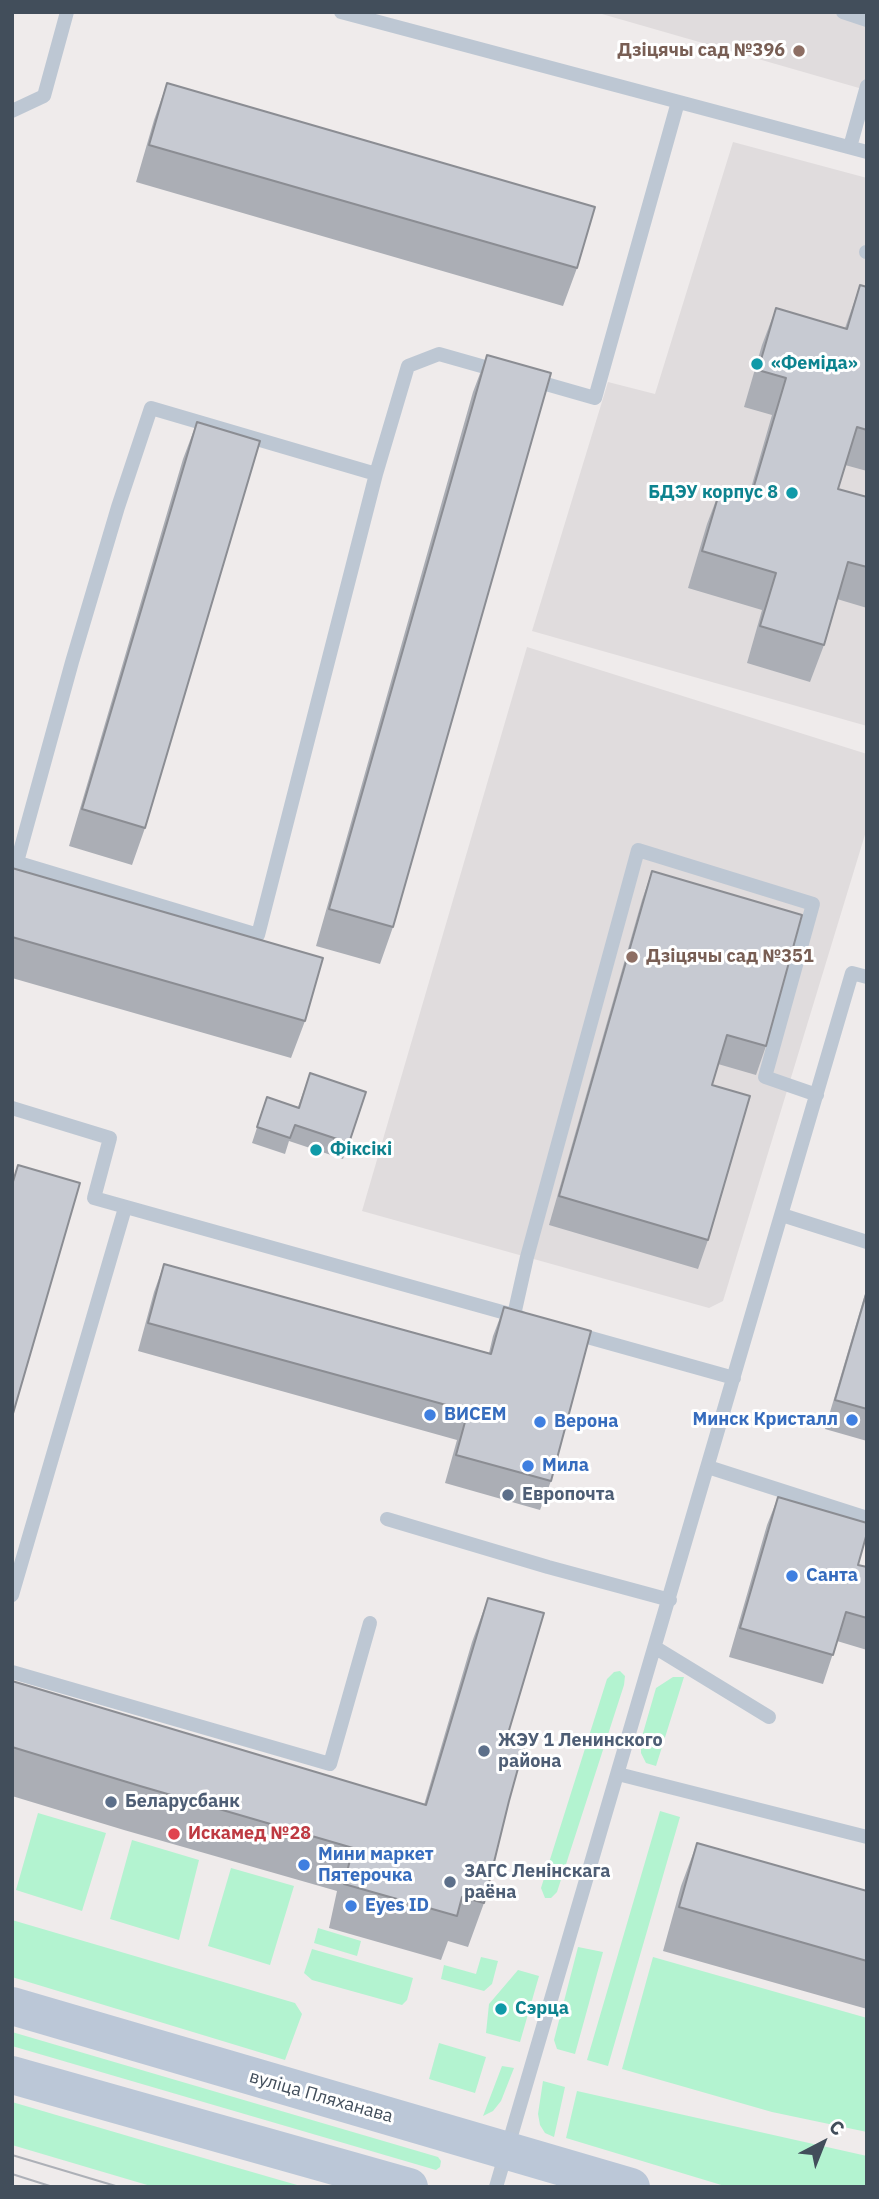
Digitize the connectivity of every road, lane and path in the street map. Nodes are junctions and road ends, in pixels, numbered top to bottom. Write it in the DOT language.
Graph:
graph roads {
  1 [pos="67,12"];
  2 [pos="341,12"];
  3 [pos="843,12"];
  4 [pos="867,20"];
  5 [pos="867,86"];
  6 [pos="678,102"];
  7 [pos="12,111"];
  8 [pos="850,147"];
  9 [pos="867,152"];
  10 [pos="376,474"];
  11 [pos="15,861"];
  12 [pos="867,977"];
  13 [pos="817,1095"];
  14 [pos="12,1108"];
  15 [pos="125,1208"];
  16 [pos="782,1215"];
  17 [pos="867,1242"];
  18 [pos="514,1315"];
  19 [pos="539,1323"];
  20 [pos="564,1330"];
  21 [pos="734,1378"];
  22 [pos="708,1467"];
  23 [pos="867,1518"];
  24 [pos="387,1519"];
  25 [pos="12,1595"];
  26 [pos="670,1600"];
  27 [pos="370,1622"];
  28 [pos="656,1648"];
  29 [pos="12,1672"];
  30 [pos="769,1717"];
  31 [pos="618,1774"];
  32 [pos="867,1837"];
  33 [pos="12,2006"];
  34 [pos="12,2075"];
  35 [pos="501,2169"];
  36 [pos="409,2187"];
  37 [pos="631,2187"];
  1 -- 7 [label="lane"];
  2 -- 6 [label="lane"];
  3 -- 4 [label="lane"];
  5 -- 8 [label="lane"];
  6 -- 8 [label="lane"];
  6 -- 10 [label="lane"];
  8 -- 9 [label="lane"];
  10 -- 11 [label="lane"];
  10 -- 11 [label="lane"];
  12 -- 13 [label="lane"];
  13 -- 16 [label="lane"];
  13 -- 18 [label="lane"];
  14 -- 15 [label="lane"];
  15 -- 18 [label="lane"];
  15 -- 25 [label="lane"];
  16 -- 17 [label="lane"];
  16 -- 21 [label="lane"];
  18 -- 19 [label="lane"];
  20 -- 21 [label="lane"];
  21 -- 22 [label="lane"];
  22 -- 23 [label="lane"];
  22 -- 26 [label="lane"];
  24 -- 26 [label="lane"];
  26 -- 28 [label="lane"];
  27 -- 29 [label="lane"];
  28 -- 30 [label="lane"];
  28 -- 31 [label="lane"];
  31 -- 32 [label="lane"];
  31 -- 35 [label="lane"];
  33 -- 35 [label="main road, вуліца Пляханава"];
  34 -- 36 [label="main road"];
  35 -- 37 [label="main road, вуліца Пляханава"];
}
